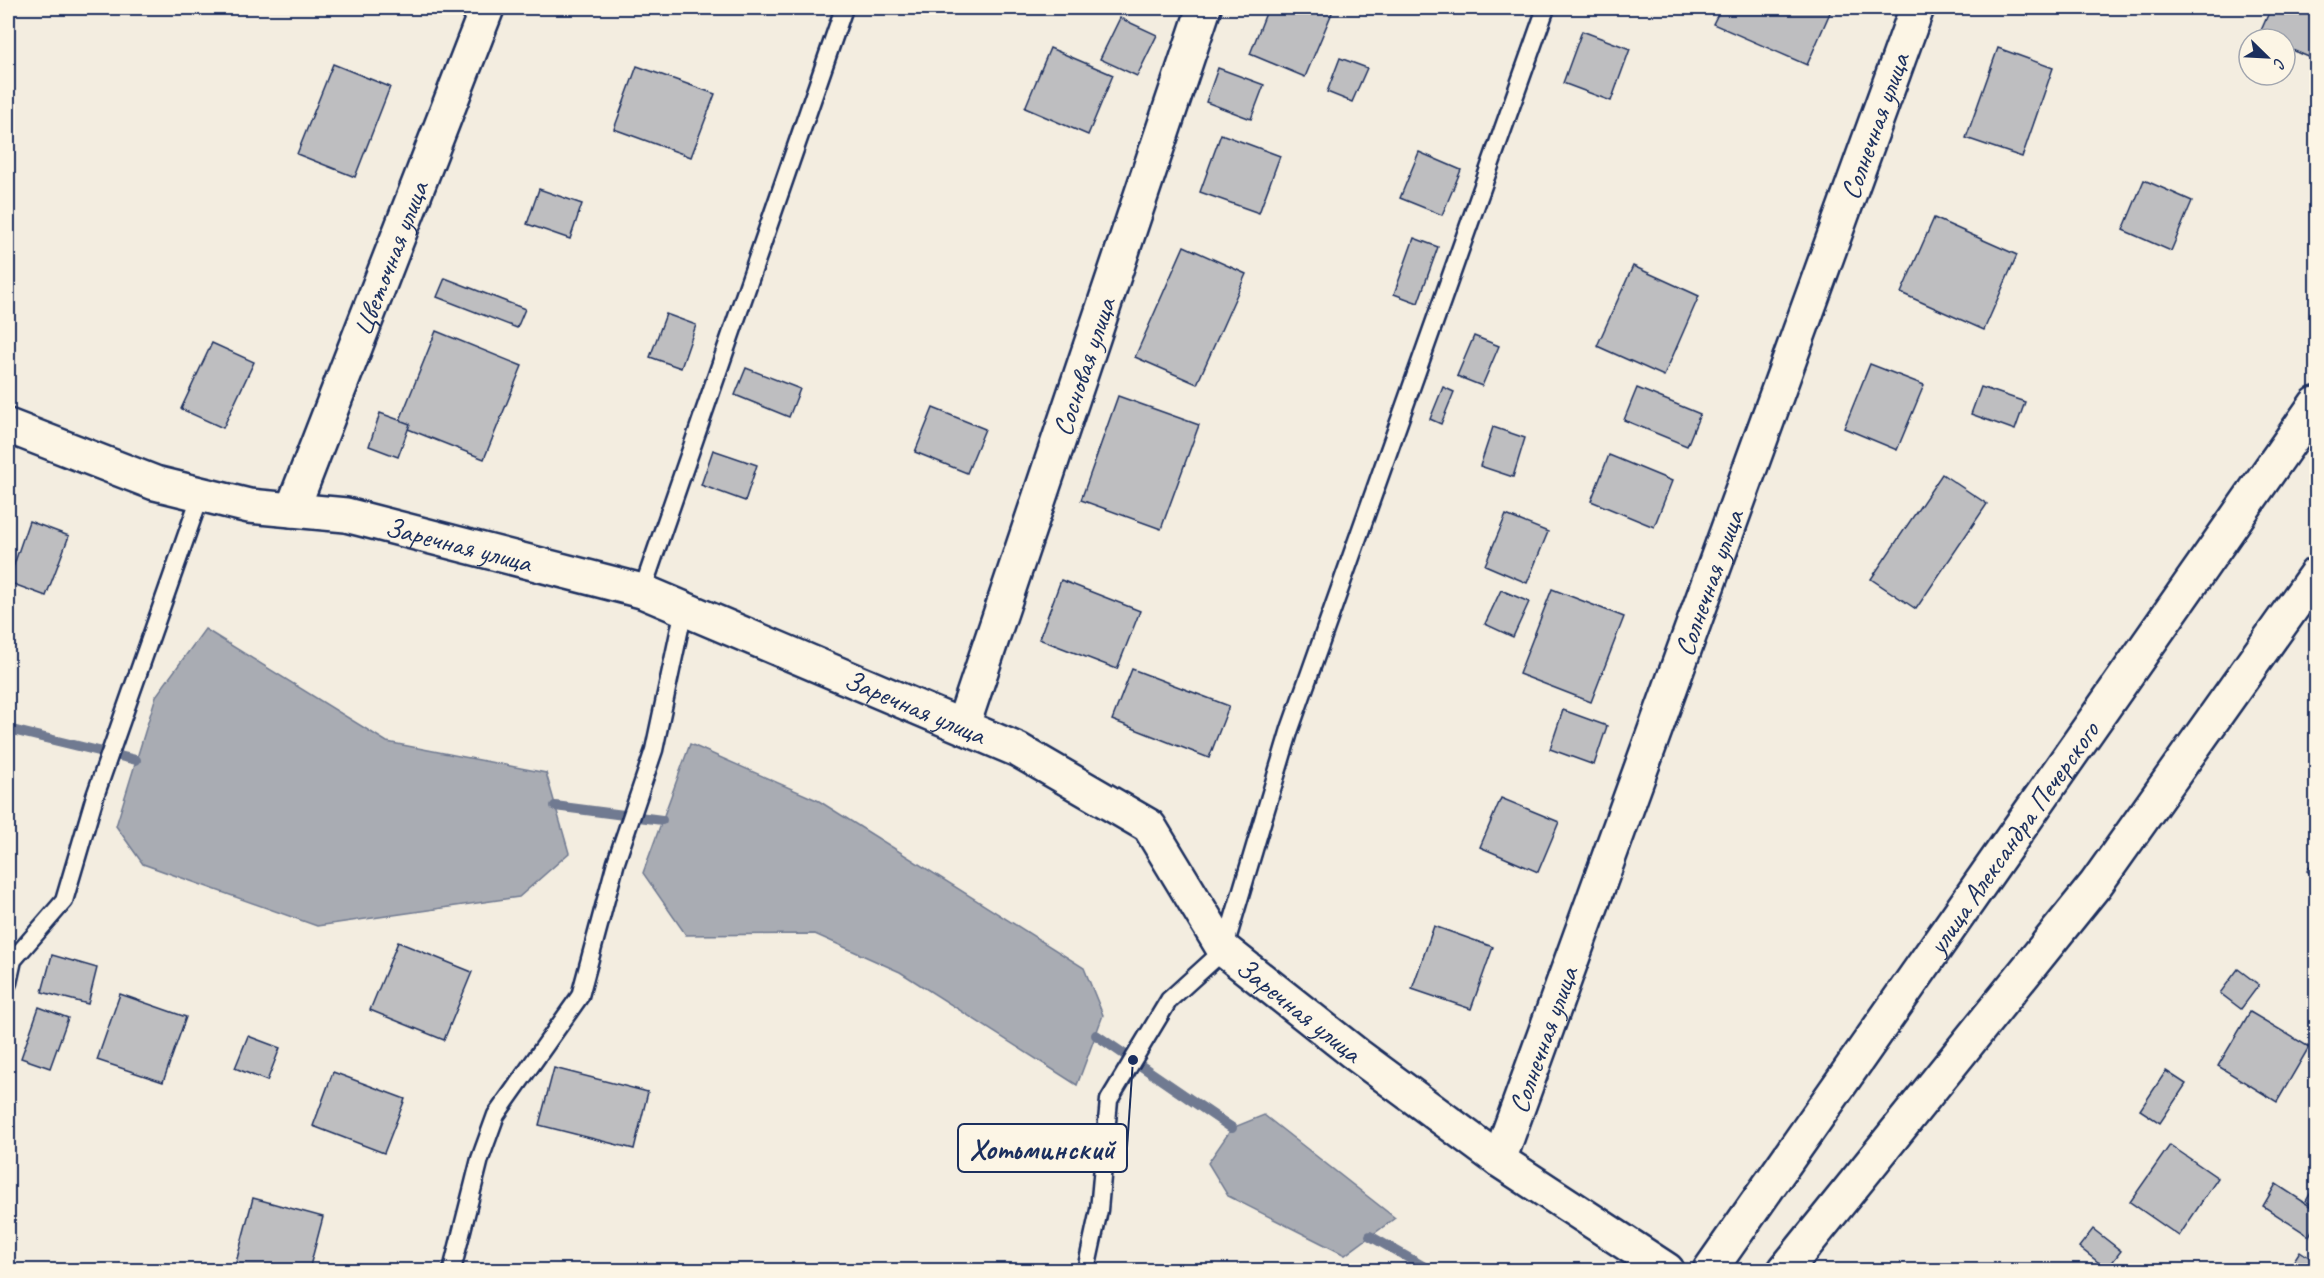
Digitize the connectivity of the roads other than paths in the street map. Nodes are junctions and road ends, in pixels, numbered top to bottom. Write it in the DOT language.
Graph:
graph roads {
  1 [pos="487,8"];
  2 [pos="844,8"];
  3 [pos="1204,8"];
  4 [pos="1546,8"];
  5 [pos="1917,8"];
  6 [pos="2316,404"];
  7 [pos="8,426"];
  8 [pos="201,494"];
  9 [pos="292,510"];
  10 [pos="2316,573"];
  11 [pos="642,591"];
  12 [pos="684,609"];
  13 [pos="963,725"];
  14 [pos="1224,950"];
  15 [pos="8,983"];
  16 [pos="1499,1160"];
  17 [pos="452,1270"];
  18 [pos="1086,1270"];
  19 [pos="1667,1270"];
  20 [pos="1710,1270"];
  21 [pos="1785,1270"];
  1 -- 9 [label="street, Цветочная улица"];
  2 -- 11 [label="lane"];
  3 -- 13 [label="street, Сосновая улица"];
  4 -- 14 [label="lane"];
  5 -- 16 [label="street, Солнечная улица"];
  6 -- 20 [label="street, улица Александра Печерского"];
  7 -- 8 [label="street, Заречная улица"];
  8 -- 9 [label="street, Заречная улица"];
  8 -- 15 [label="lane"];
  9 -- 11 [label="street, Заречная улица"];
  10 -- 21 [label="street"];
  11 -- 12 [label="street, Заречная улица"];
  12 -- 13 [label="street, Заречная улица"];
  12 -- 17 [label="lane"];
  13 -- 14 [label="street, Заречная улица"];
  14 -- 16 [label="street, Заречная улица"];
  14 -- 18 [label="lane"];
  16 -- 19 [label="street, Заречная улица"];
}
